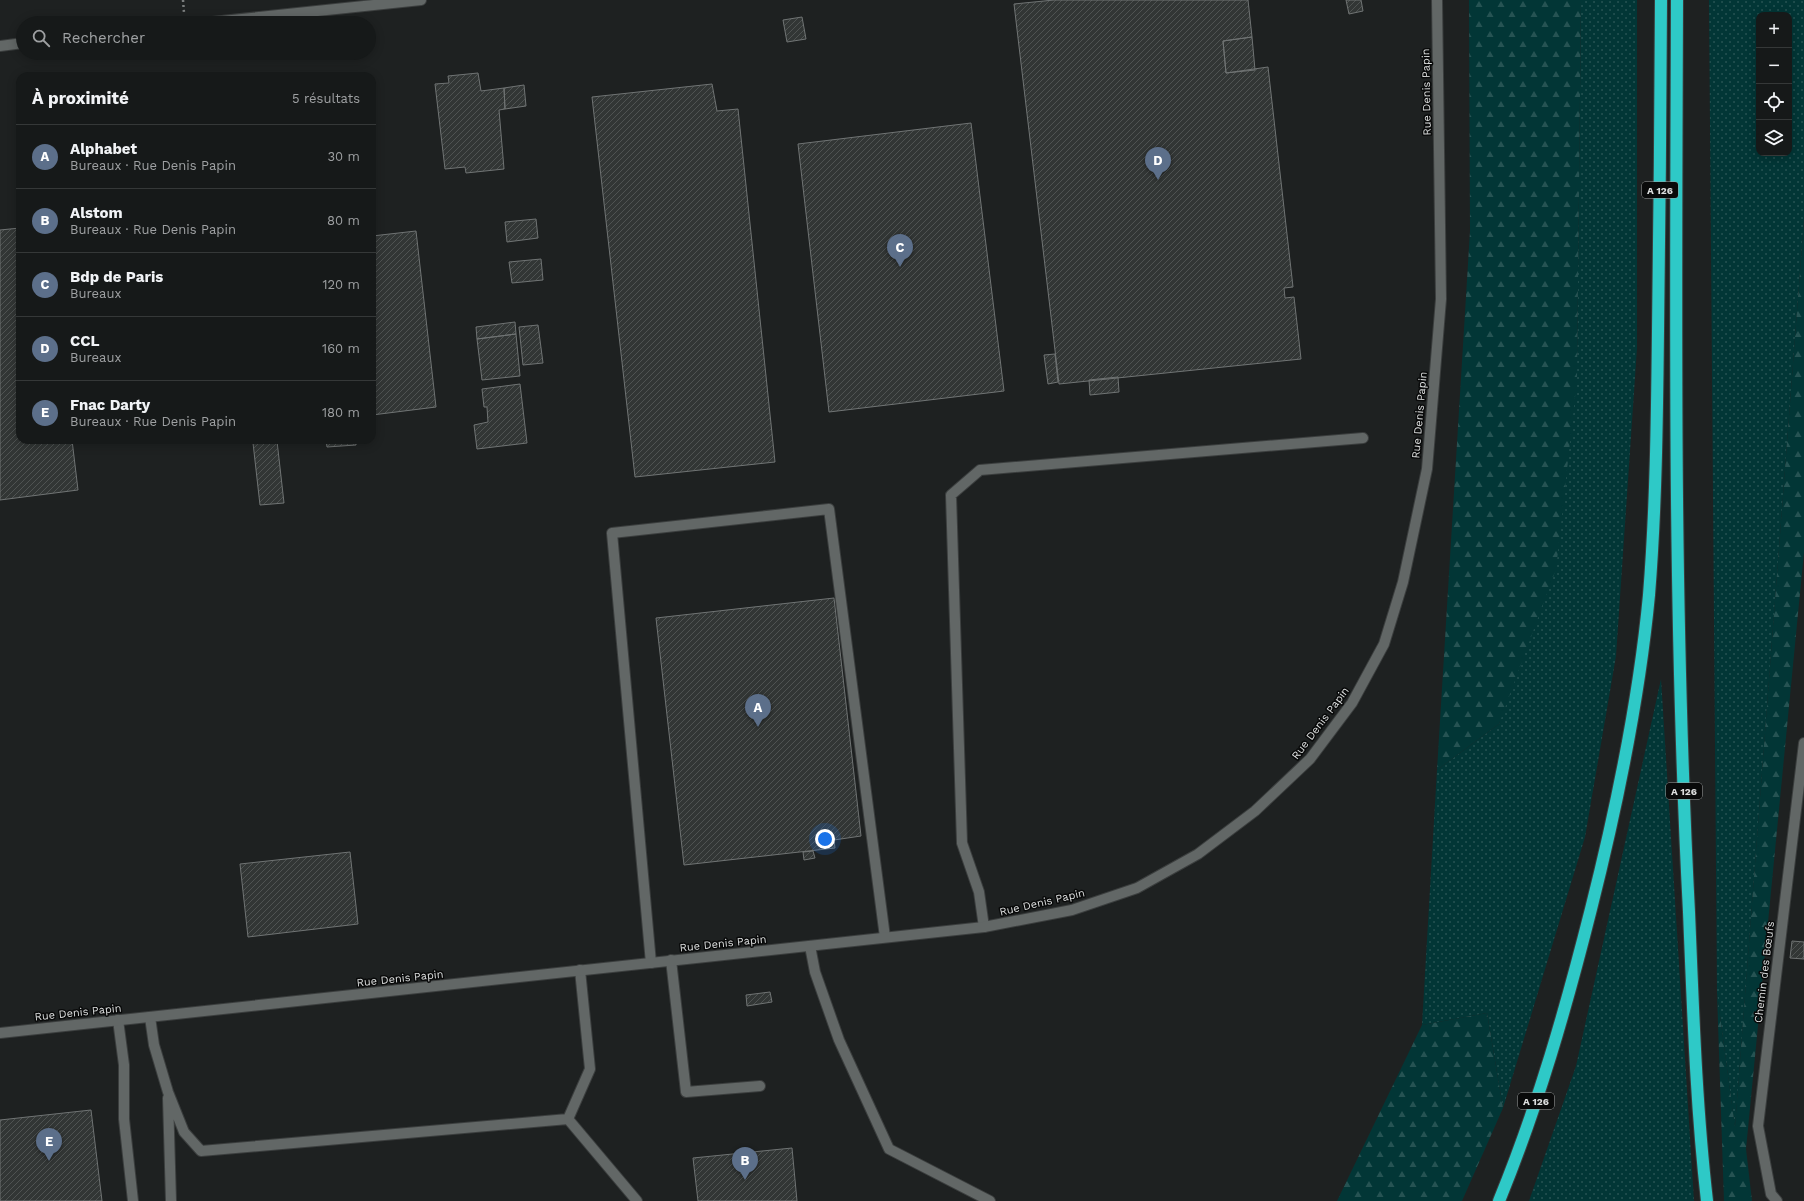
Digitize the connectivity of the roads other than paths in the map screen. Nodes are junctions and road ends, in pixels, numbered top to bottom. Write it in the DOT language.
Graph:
graph roads {
  1 [pos="421,0"];
  2 [pos="1437,0"];
  3 [pos="1661,0"];
  4 [pos="1677,0"];
  5 [pos="269,16"];
  6 [pos="16,44"];
  7 [pos="0,46"];
  8 [pos="1363,438"];
  9 [pos="1804,743"];
  10 [pos="984,927"];
  11 [pos="885,937"];
  12 [pos="810,946"];
  13 [pos="671,960"];
  14 [pos="651,963"];
  15 [pos="580,970"];
  16 [pos="150,1016"];
  17 [pos="118,1020"];
  18 [pos="0,1033"];
  19 [pos="760,1086"];
  20 [pos="168,1092"];
  21 [pos="568,1119"];
  22 [pos="133,1201"];
  23 [pos="171,1201"];
  24 [pos="637,1201"];
  25 [pos="990,1201"];
  26 [pos="1499,1201"];
  27 [pos="1706,1201"];
  28 [pos="1777,1201"];
  1 -- 5 [label="street"];
  2 -- 10 [label="street, Rue Denis Papin"];
  3 -- 26 [label="highway, A 126"];
  4 -- 27 [label="highway, A 126"];
  6 -- 7 [label="street"];
  8 -- 10 [label="street"];
  9 -- 28 [label="street, Chemin des Bœufs"];
  10 -- 11 [label="street, Rue Denis Papin"];
  11 -- 12 [label="street, Rue Denis Papin"];
  11 -- 14 [label="street"];
  12 -- 13 [label="street, Rue Denis Papin"];
  12 -- 25 [label="street"];
  13 -- 14 [label="street, Rue Denis Papin"];
  13 -- 19 [label="street"];
  14 -- 15 [label="street, Rue Denis Papin"];
  15 -- 16 [label="street, Rue Denis Papin"];
  15 -- 21 [label="street"];
  16 -- 17 [label="street, Rue Denis Papin"];
  16 -- 20 [label="street"];
  17 -- 18 [label="street, Rue Denis Papin"];
  17 -- 22 [label="street"];
  20 -- 21 [label="street"];
  20 -- 23 [label="street"];
  21 -- 24 [label="street"];
}
